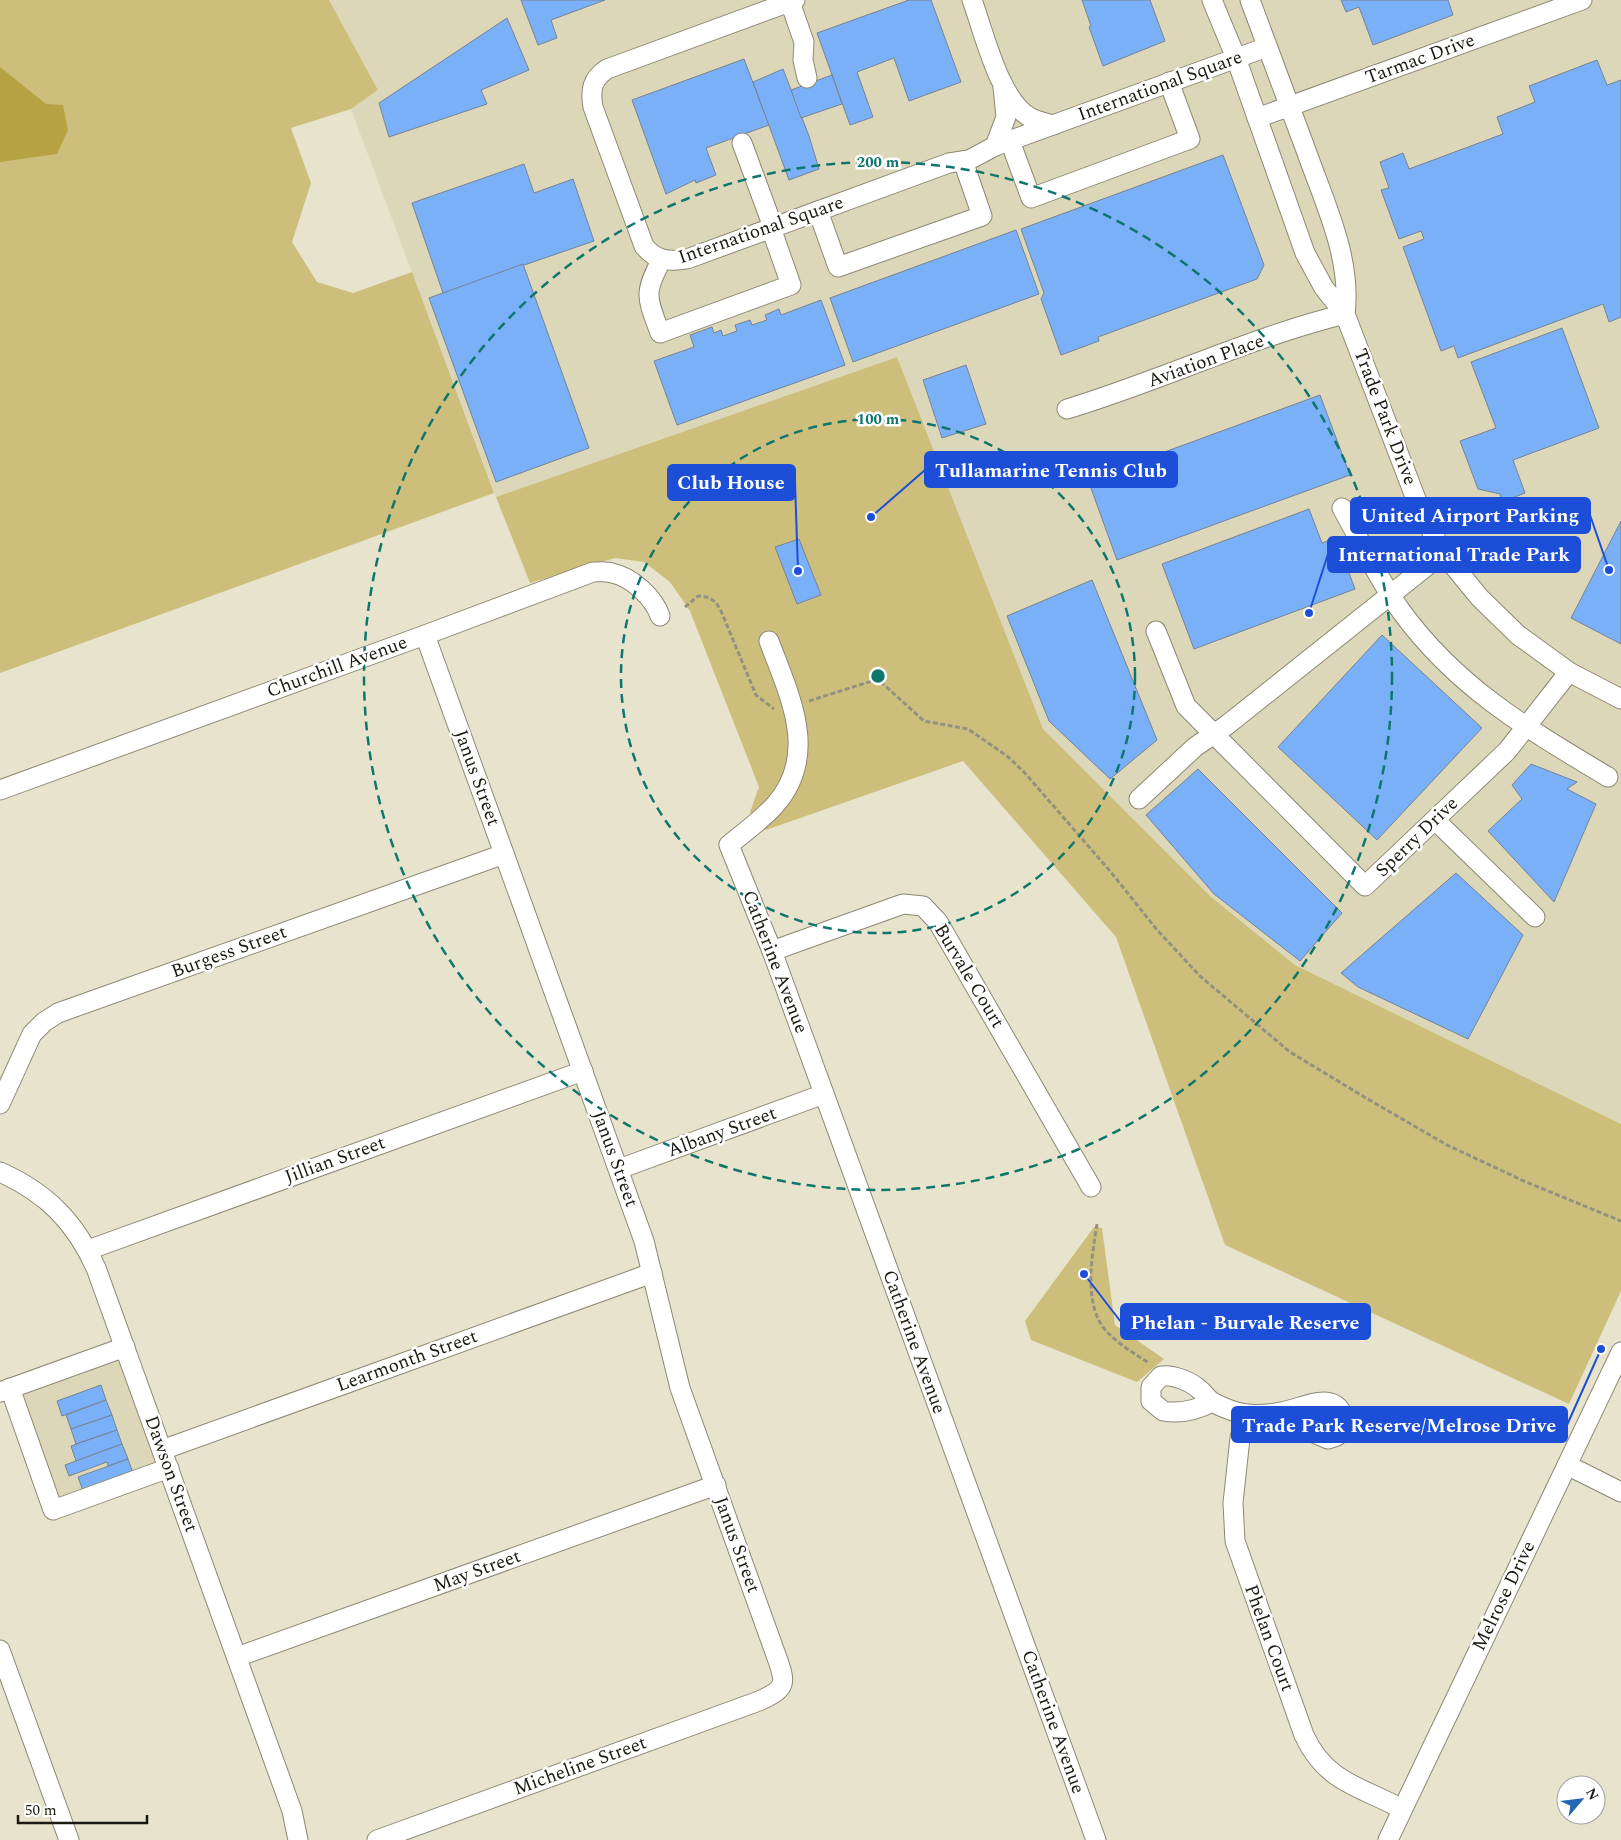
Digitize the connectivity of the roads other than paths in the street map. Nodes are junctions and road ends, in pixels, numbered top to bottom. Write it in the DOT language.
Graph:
graph roads {
  1 [pos="972,0"];
  2 [pos="1212,0"];
  3 [pos="1250,0"];
  4 [pos="1582,0"];
  5 [pos="793,1"];
  6 [pos="1267,47"];
  7 [pos="1236,58"];
  8 [pos="807,78"];
  9 [pos="1169,82"];
  10 [pos="1002,83"];
  11 [pos="1290,106"];
  12 [pos="1258,118"];
  13 [pos="1053,125"];
  14 [pos="742,143"];
  15 [pos="1003,144"];
  16 [pos="963,161"];
  17 [pos="818,211"];
  18 [pos="772,228"];
  19 [pos="662,259"];
  20 [pos="1346,314"];
  21 [pos="1067,409"];
  22 [pos="1342,508"];
  23 [pos="1443,553"];
  24 [pos="1391,595"];
  25 [pos="660,616"];
  26 [pos="1156,632"];
  27 [pos="425,636"];
  28 [pos="769,641"];
  29 [pos="1569,672"];
  30 [pos="1621,698"];
  31 [pos="1525,728"];
  32 [pos="1213,735"];
  33 [pos="1608,777"];
  34 [pos="0,790"];
  35 [pos="1139,799"];
  36 [pos="1435,820"];
  37 [pos="504,854"];
  38 [pos="1535,917"];
  39 [pos="772,951"];
  40 [pos="583,1071"];
  41 [pos="824,1094"];
  42 [pos="0,1104"];
  43 [pos="619,1169"];
  44 [pos="0,1172"];
  45 [pos="1091,1187"];
  46 [pos="88,1250"];
  47 [pos="652,1273"];
  48 [pos="125,1347"];
  49 [pos="1621,1352"];
  50 [pos="5,1390"];
  51 [pos="1212,1402"];
  52 [pos="1282,1412"];
  53 [pos="1246,1414"];
  54 [pos="162,1450"];
  55 [pos="1567,1465"];
  56 [pos="169,1468"];
  57 [pos="716,1485"];
  58 [pos="1621,1492"];
  59 [pos="0,1650"];
  60 [pos="237,1656"];
  61 [pos="781,1688"];
  62 [pos="1402,1809"];
  63 [pos="292,1811"];
  64 [pos="69,1840"];
  65 [pos="298,1840"];
  66 [pos="308,1840"];
  67 [pos="377,1840"];
  68 [pos="1096,1840"];
  69 [pos="1388,1840"];
  1 -- 10 [label="street, International Square"];
  2 -- 7 [label="street, Trade Park Drive"];
  3 -- 6 [label="street, Trade Park Drive"];
  4 -- 11 [label="street, Tarmac Drive"];
  5 -- 8 [label="street"];
  5 -- 19 [label="street, International Square"];
  6 -- 7 [label="street, International Square"];
  6 -- 11 [label="street, Trade Park Drive"];
  7 -- 9 [label="street, International Square"];
  7 -- 12 [label="street, Trade Park Drive"];
  9 -- 13 [label="street, International Square"];
  9 -- 15 [label="street"];
  10 -- 13 [label="street, International Square"];
  10 -- 15 [label="street, International Square"];
  11 -- 12 [label="street, Tarmac Drive"];
  11 -- 20 [label="street, Trade Park Drive"];
  12 -- 20 [label="street, Trade Park Drive"];
  13 -- 15 [label="street, International Square"];
  14 -- 18 [label="street"];
  15 -- 16 [label="street, International Square"];
  16 -- 17 [label="street, International Square"];
  16 -- 17 [label="street"];
  17 -- 18 [label="street, International Square"];
  18 -- 19 [label="street, International Square"];
  18 -- 19 [label="street"];
  20 -- 21 [label="street, Aviation Place"];
  20 -- 23 [label="street, Trade Park Drive"];
  22 -- 24 [label="street"];
  23 -- 24 [label="street"];
  23 -- 29 [label="street, Trade Park Drive"];
  24 -- 31 [label="street"];
  24 -- 32 [label="street"];
  25 -- 27 [label="street, Churchill Avenue"];
  26 -- 32 [label="street, Sperry Drive"];
  27 -- 34 [label="street, Churchill Avenue"];
  27 -- 37 [label="street, Janus Street"];
  28 -- 39 [label="street, Catherine Avenue"];
  29 -- 30 [label="street, Trade Park Drive"];
  29 -- 31 [label="street, Sperry Drive"];
  31 -- 33 [label="street"];
  31 -- 36 [label="street, Sperry Drive"];
  32 -- 35 [label="street"];
  32 -- 36 [label="street, Sperry Drive"];
  36 -- 38 [label="street"];
  37 -- 40 [label="street, Janus Street"];
  37 -- 42 [label="street, Burgess Street"];
  39 -- 41 [label="street, Catherine Avenue"];
  39 -- 45 [label="street, Burvale Court"];
  40 -- 43 [label="street, Janus Street"];
  40 -- 46 [label="street, Jillian Street"];
  41 -- 43 [label="street, Albany Street"];
  41 -- 68 [label="street, Catherine Avenue"];
  43 -- 47 [label="street, Janus Street"];
  44 -- 46 [label="street, Dawson Street"];
  46 -- 48 [label="street, Dawson Street"];
  47 -- 54 [label="street, Learmonth Street"];
  47 -- 57 [label="street, Janus Street"];
  48 -- 50 [label="street"];
  48 -- 54 [label="street, Dawson Street"];
  49 -- 55 [label="street, Melrose Drive"];
  50 -- 56 [label="street"];
  51 -- 53 [label="street"];
  52 -- 53 [label="street"];
  53 -- 62 [label="street, Phelan Court"];
  54 -- 56 [label="street, Dawson Street"];
  55 -- 58 [label="street"];
  55 -- 62 [label="street, Melrose Drive"];
  56 -- 60 [label="street, Dawson Street"];
  57 -- 60 [label="street, May Street"];
  57 -- 61 [label="street, Janus Street"];
  59 -- 64 [label="street"];
  60 -- 63 [label="street, Dawson Street"];
  61 -- 67 [label="street, Micheline Street"];
  62 -- 69 [label="street, Melrose Drive"];
  63 -- 65 [label="street, Dawson Street"];
  63 -- 66 [label="street, Dawson Street"];
}
